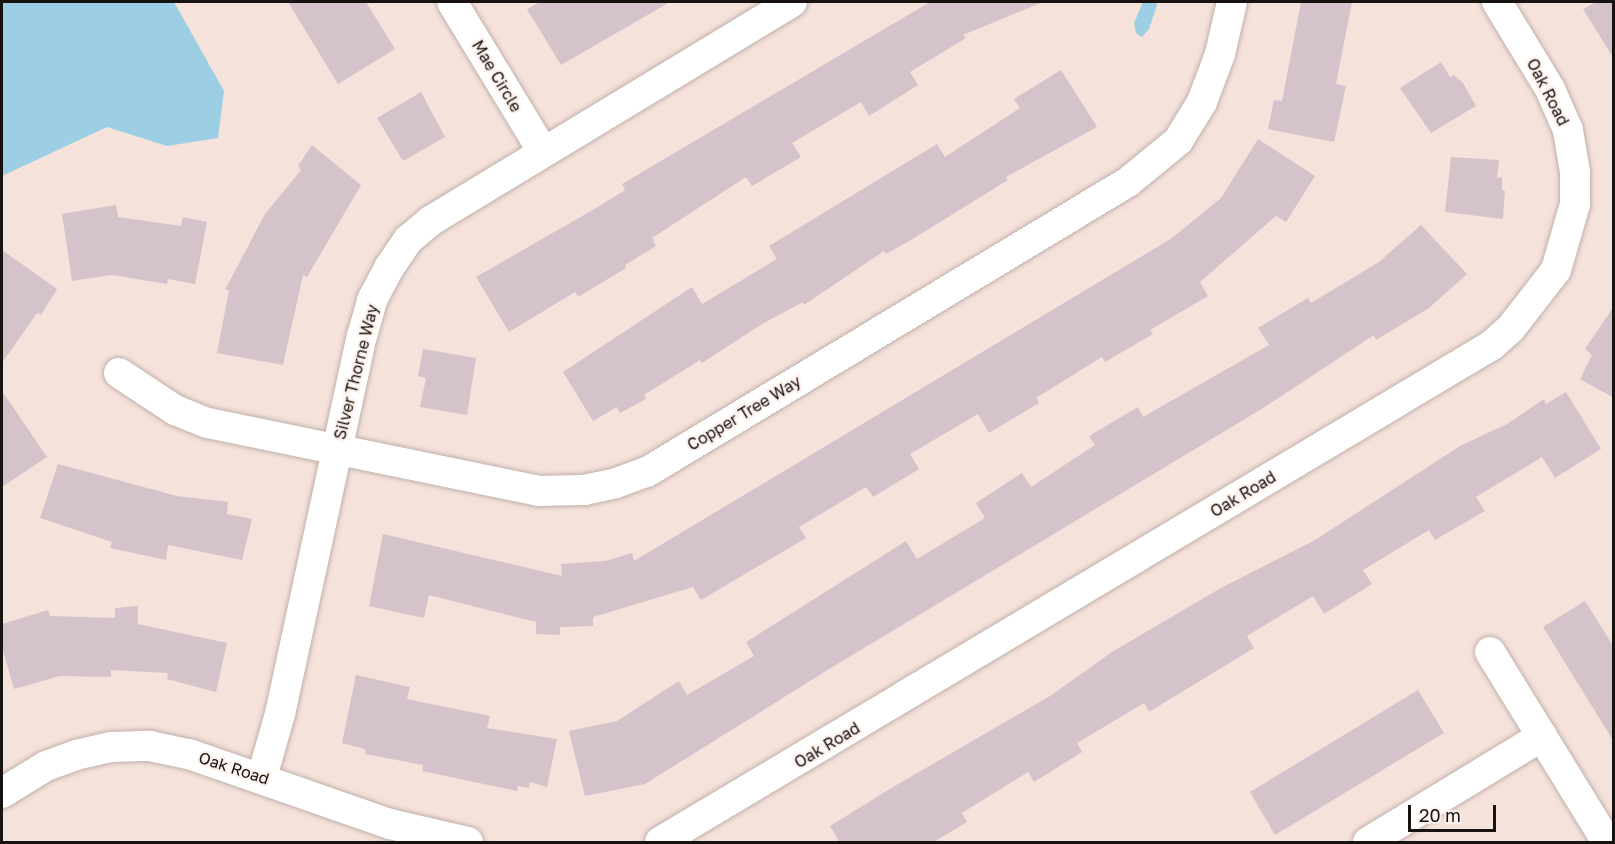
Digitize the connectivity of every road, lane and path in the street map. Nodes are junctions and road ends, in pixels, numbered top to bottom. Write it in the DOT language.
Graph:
graph roads {
  1 [pos="452,2"];
  2 [pos="792,2"];
  3 [pos="1232,2"];
  4 [pos="1497,2"];
  5 [pos="542,150"];
  6 [pos="119,373"];
  7 [pos="337,451"];
  8 [pos="1490,652"];
  9 [pos="1542,736"];
  10 [pos="262,777"];
  11 [pos="2,793"];
  12 [pos="468,843"];
  13 [pos="660,843"];
  14 [pos="1368,843"];
  15 [pos="1607,843"];
  1 -- 5 [label="street, Mae Circle"];
  2 -- 5 [label="street, Silver Thorne Way"];
  3 -- 7 [label="street, Copper Tree Way"];
  4 -- 13 [label="street, Oak Road"];
  5 -- 7 [label="street, Silver Thorne Way"];
  6 -- 7 [label="street, Copper Tree Way"];
  7 -- 10 [label="street, Silver Thorne Way"];
  8 -- 9 [label="street"];
  9 -- 14 [label="street"];
  9 -- 15 [label="street"];
  10 -- 11 [label="street, Oak Road"];
  10 -- 12 [label="street, Oak Road"];
}
